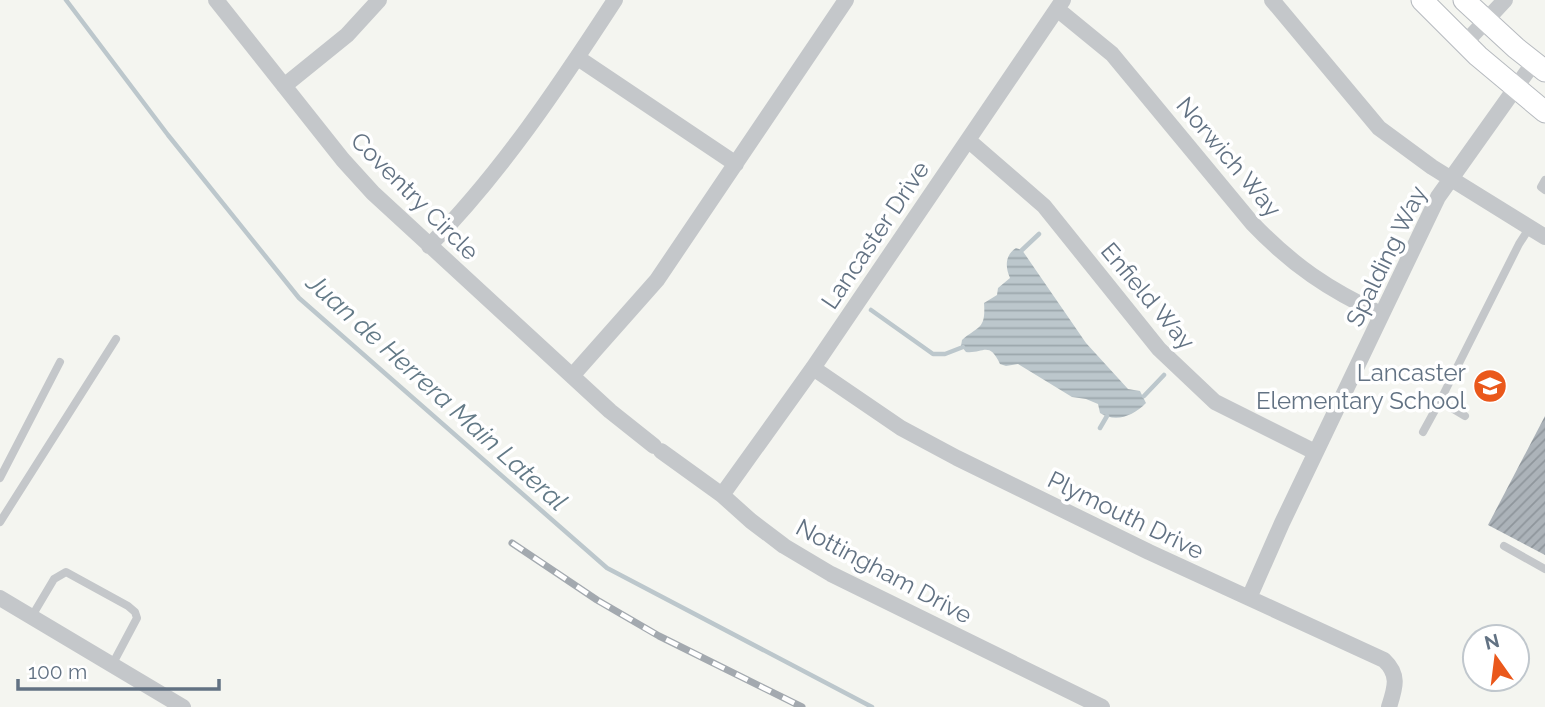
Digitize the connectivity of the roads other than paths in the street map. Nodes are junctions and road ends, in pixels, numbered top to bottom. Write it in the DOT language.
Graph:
graph roads {
  1 [pos="216,0"];
  2 [pos="379,0"];
  3 [pos="615,0"];
  4 [pos="846,0"];
  5 [pos="1272,0"];
  6 [pos="1422,0"];
  7 [pos="1464,0"];
  8 [pos="1505,0"];
  9 [pos="1060,4"];
  10 [pos="1486,20"];
  11 [pos="1465,43"];
  12 [pos="578,58"];
  13 [pos="1539,66"];
  14 [pos="284,86"];
  15 [pos="1516,89"];
  16 [pos="1545,112"];
  17 [pos="968,141"];
  18 [pos="736,164"];
  19 [pos="1451,177"];
  20 [pos="1545,180"];
  21 [pos="1545,190"];
  22 [pos="1530,227"];
  23 [pos="1545,237"];
  24 [pos="429,246"];
  25 [pos="1381,314"];
  26 [pos="116,339"];
  27 [pos="60,362"];
  28 [pos="813,368"];
  29 [pos="572,376"];
  30 [pos="1440,401"];
  31 [pos="610,411"];
  32 [pos="1465,416"];
  33 [pos="1423,432"];
  34 [pos="1315,453"];
  35 [pos="0,478"];
  36 [pos="722,495"];
  37 [pos="0,522"];
  38 [pos="1504,546"];
  39 [pos="1545,569"];
  40 [pos="0,597"];
  41 [pos="1249,598"];
  42 [pos="32,616"];
  43 [pos="112,664"];
  44 [pos="183,707"];
  45 [pos="1102,707"];
  46 [pos="1389,707"];
  1 -- 14 [label="street, Coventry Circle"];
  2 -- 14 [label="street"];
  3 -- 12 [label="street"];
  4 -- 18 [label="street"];
  5 -- 19 [label="street"];
  6 -- 11 [label="main road"];
  7 -- 10 [label="main road"];
  8 -- 10 [label="street"];
  9 -- 17 [label="street, Lancaster Drive"];
  9 -- 25 [label="street, Norwich Way"];
  10 -- 11 [label="street"];
  10 -- 13 [label="main road"];
  11 -- 15 [label="main road"];
  12 -- 18 [label="street"];
  12 -- 24 [label="street"];
  13 -- 15 [label="street, Spalding Way"];
  14 -- 24 [label="street, Coventry Circle"];
  15 -- 16 [label="main road"];
  15 -- 19 [label="street, Spalding Way"];
  17 -- 28 [label="street, Lancaster Drive"];
  17 -- 34 [label="street, Enfield Way"];
  18 -- 29 [label="street"];
  19 -- 22 [label="street"];
  19 -- 25 [label="street, Spalding Way"];
  20 -- 21 [label="lane"];
  22 -- 23 [label="street"];
  22 -- 30 [label="lane"];
  24 -- 29 [label="street, Coventry Circle"];
  25 -- 34 [label="street, Spalding Way"];
  26 -- 37 [label="lane"];
  27 -- 35 [label="lane"];
  28 -- 36 [label="street, Lancaster Drive"];
  28 -- 41 [label="street, Plymouth Drive"];
  29 -- 31 [label="street, Coventry Circle"];
  30 -- 32 [label="lane"];
  30 -- 33 [label="lane"];
  31 -- 36 [label="street, Nottingham Drive"];
  34 -- 41 [label="street, Spalding Way"];
  36 -- 45 [label="street, Nottingham Drive"];
  38 -- 39 [label="lane"];
  40 -- 42 [label="street"];
  41 -- 46 [label="street, Plymouth Drive"];
  42 -- 43 [label="street"];
  42 -- 43 [label="lane"];
  43 -- 44 [label="street"];
}
